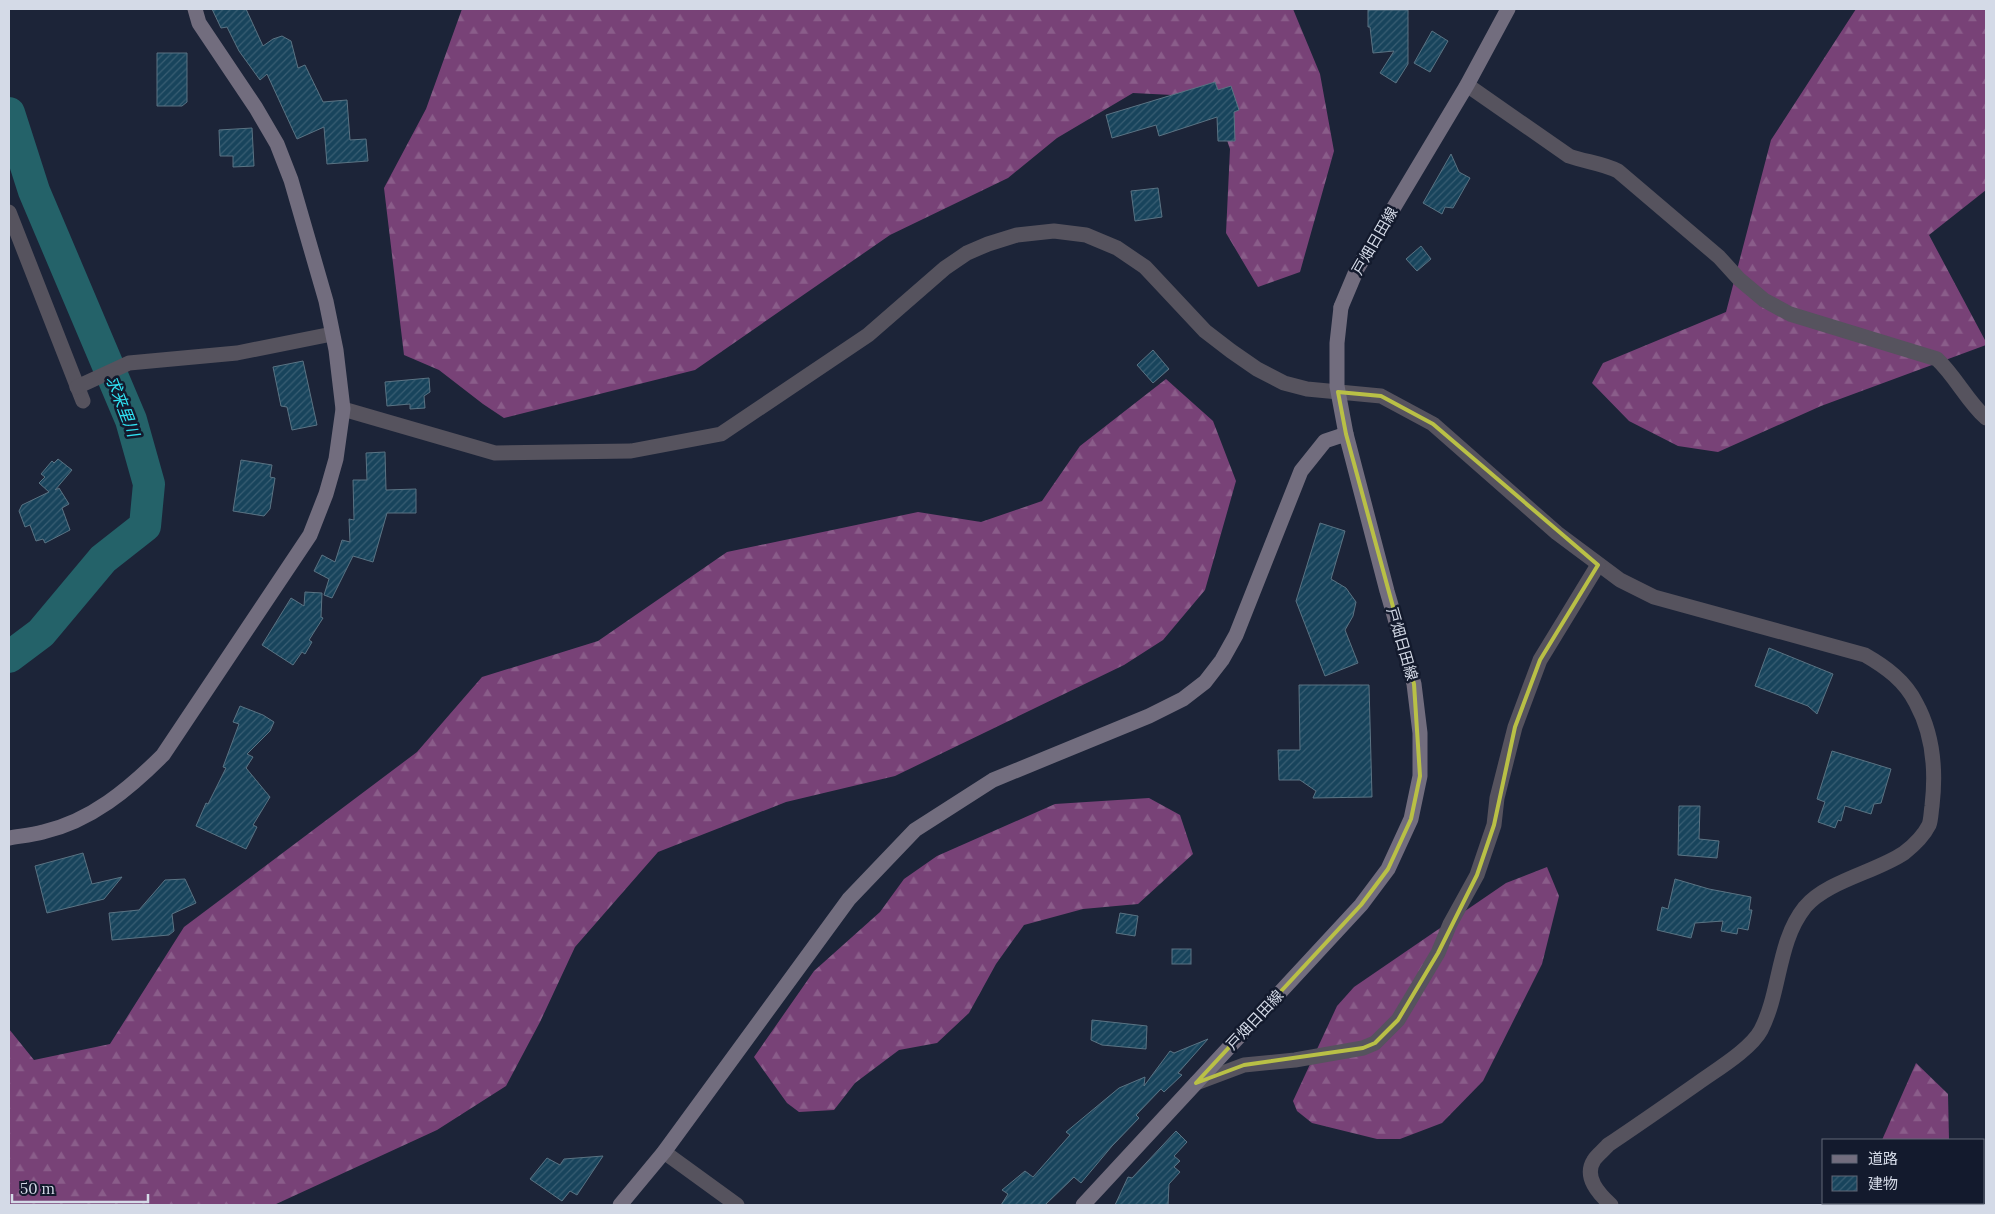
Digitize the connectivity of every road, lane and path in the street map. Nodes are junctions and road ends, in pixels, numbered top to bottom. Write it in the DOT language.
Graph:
graph roads {
  1 [pos="195,9"];
  2 [pos="1508,9"];
  3 [pos="1467,85"];
  4 [pos="9,212"];
  5 [pos="332,334"];
  6 [pos="77,386"];
  7 [pos="83,401"];
  8 [pos="343,409"];
  9 [pos="1986,418"];
  10 [pos="1346,434"];
  11 [pos="1598,565"];
  12 [pos="9,838"];
  13 [pos="1196,1083"];
  14 [pos="664,1152"];
  15 [pos="620,1205"];
  16 [pos="737,1205"];
  17 [pos="1083,1205"];
  18 [pos="1611,1205"];
  1 -- 5 [label="street"];
  2 -- 3 [label="street, 戸畑日田線"];
  3 -- 9 [label="street"];
  3 -- 10 [label="street, 戸畑日田線, bridge"];
  4 -- 6 [label="street"];
  5 -- 6 [label="street"];
  5 -- 8 [label="street"];
  6 -- 7 [label="street"];
  8 -- 11 [label="street"];
  8 -- 12 [label="street"];
  10 -- 13 [label="street, 戸畑日田線"];
  10 -- 14 [label="street"];
  11 -- 13 [label="street"];
  11 -- 18 [label="street"];
  13 -- 17 [label="street, 戸畑日田線"];
  14 -- 15 [label="street"];
  14 -- 16 [label="street"];
}
